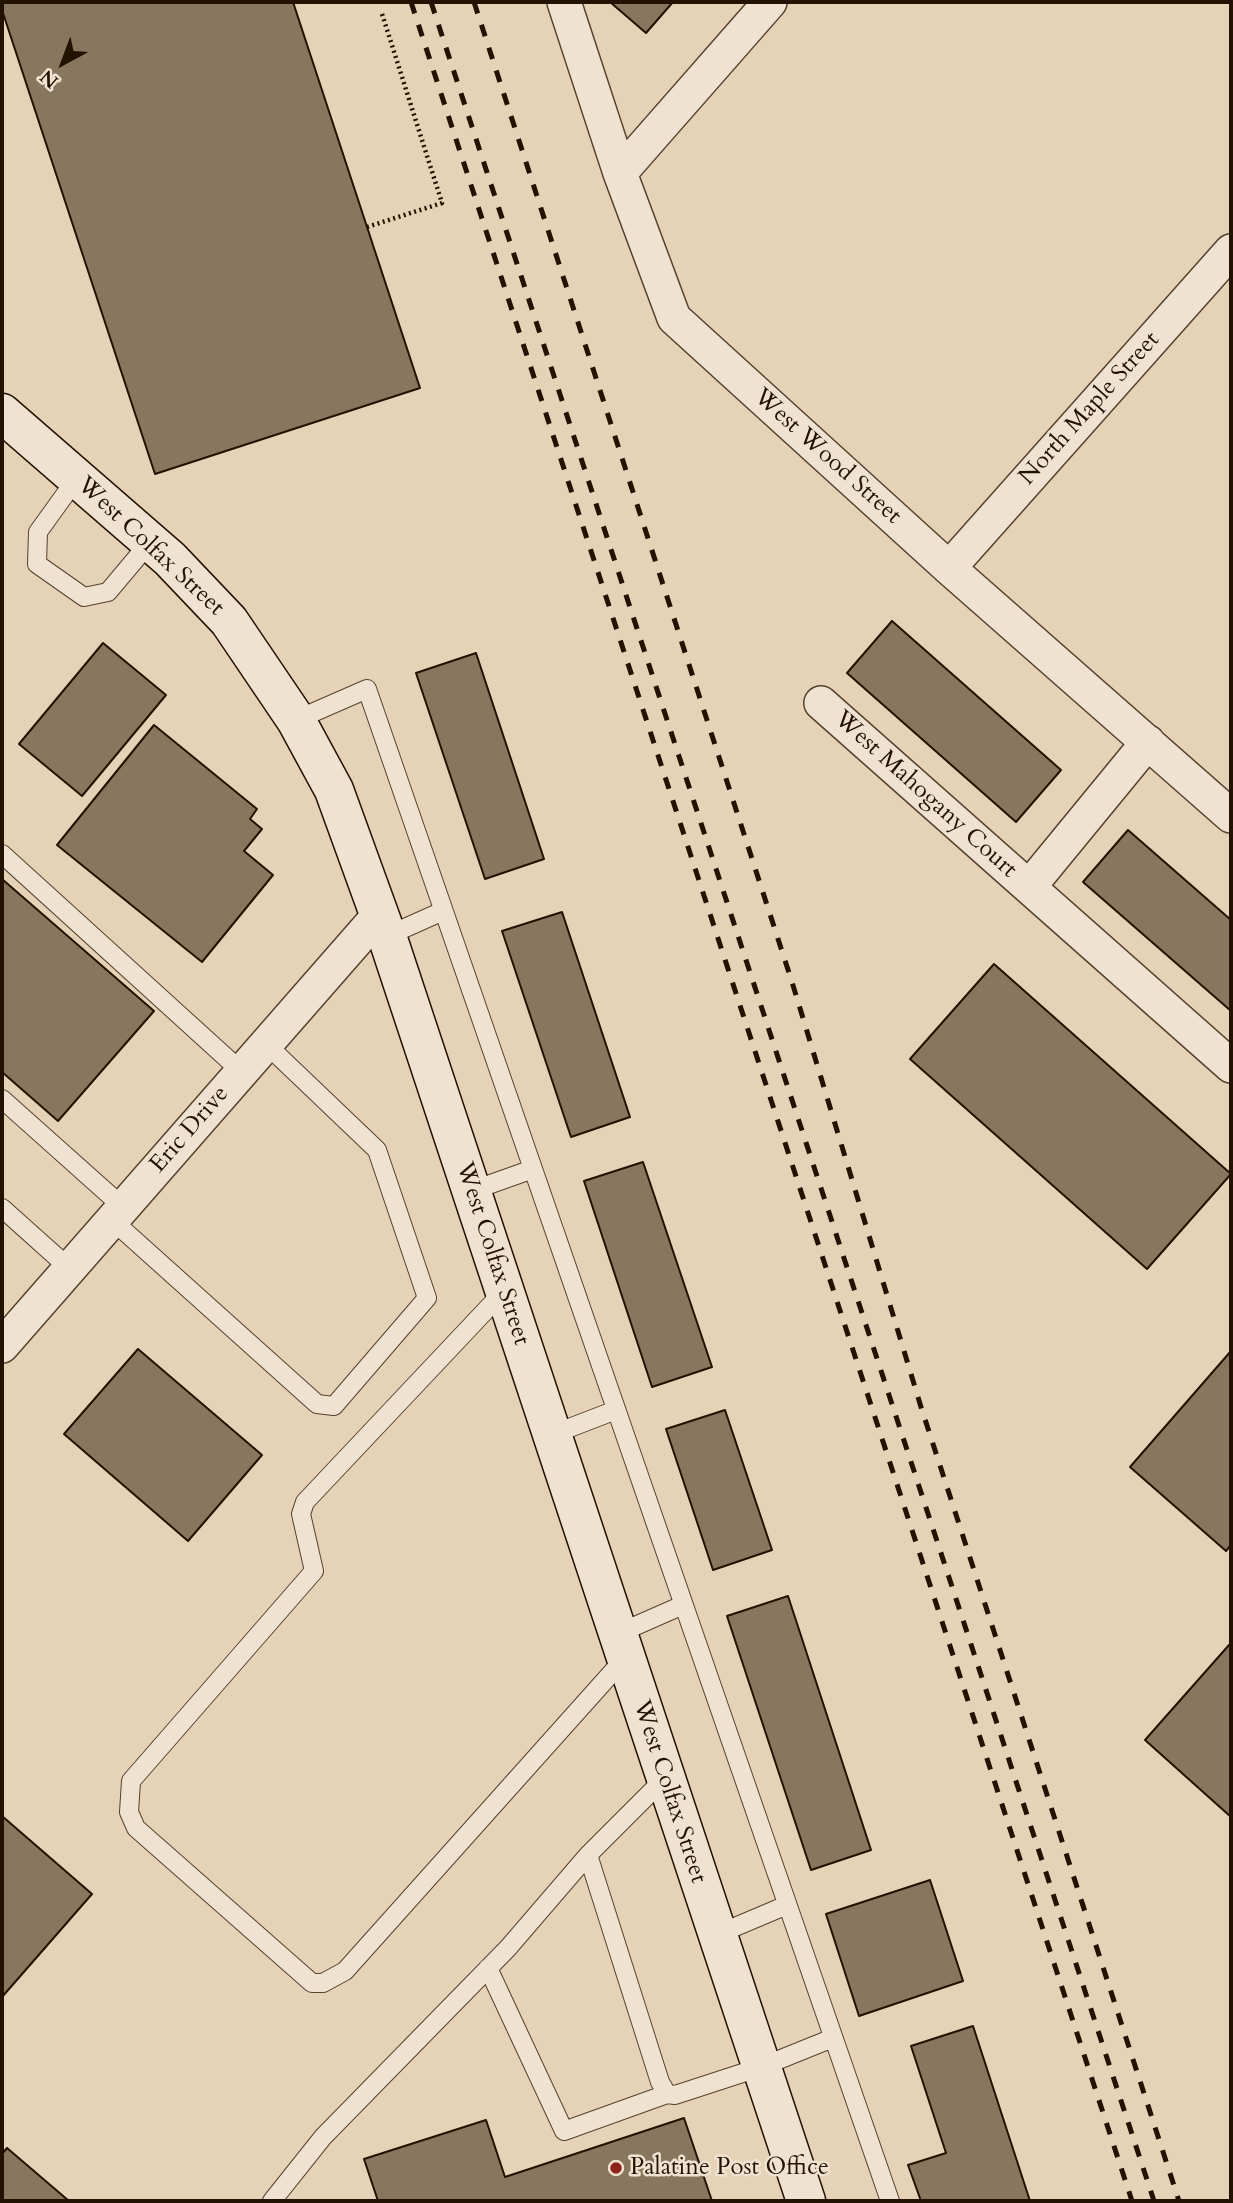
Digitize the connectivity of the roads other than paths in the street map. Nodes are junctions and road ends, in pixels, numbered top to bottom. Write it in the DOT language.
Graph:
graph roads {
  1 [pos="564,2"];
  2 [pos="770,2"];
  3 [pos="620,173"];
  4 [pos="1231,251"];
  5 [pos="2,412"];
  6 [pos="77,478"];
  7 [pos="150,542"];
  8 [pos="950,568"];
  9 [pos="821,702"];
  10 [pos="296,720"];
  11 [pos="1148,742"];
  12 [pos="1231,816"];
  13 [pos="2,854"];
  14 [pos="1028,887"];
  15 [pos="443,911"];
  16 [pos="383,925"];
  17 [pos="266,1044"];
  18 [pos="1231,1066"];
  19 [pos="242,1072"];
  20 [pos="2,1099"];
  21 [pos="533,1169"];
  22 [pos="471,1191"];
  23 [pos="2,1208"];
  24 [pos="118,1214"];
  25 [pos="69,1268"];
  26 [pos="504,1291"];
  27 [pos="2,1346"];
  28 [pos="616,1410"];
  29 [pos="551,1435"];
  30 [pos="684,1605"];
  31 [pos="621,1646"];
  32 [pos="665,1779"];
  33 [pos="588,1855"];
  34 [pos="787,1905"];
  35 [pos="716,1935"];
  36 [pos="488,1968"];
  37 [pos="833,2038"];
  38 [pos="761,2067"];
  39 [pos="667,2094"];
  40 [pos="272,2201"];
  41 [pos="806,2201"];
  42 [pos="890,2201"];
  1 -- 3 [label="street, West Wood Street"];
  2 -- 3 [label="street"];
  3 -- 8 [label="street, West Wood Street"];
  4 -- 8 [label="street, North Maple Street"];
  5 -- 6 [label="street, West Colfax Street"];
  6 -- 7 [label="street, West Colfax Street"];
  6 -- 7 [label="lane"];
  7 -- 10 [label="street, West Colfax Street"];
  8 -- 11 [label="street, West Wood Street"];
  9 -- 14 [label="street, West Mahogany Court"];
  10 -- 15 [label="lane"];
  10 -- 16 [label="street, West Colfax Street"];
  11 -- 12 [label="street, West Wood Street"];
  11 -- 14 [label="street, West Mahogany Court"];
  13 -- 19 [label="lane"];
  14 -- 18 [label="street, West Mahogany Court"];
  15 -- 16 [label="lane"];
  15 -- 21 [label="lane"];
  16 -- 17 [label="street, Eric Drive"];
  16 -- 22 [label="street, West Colfax Street"];
  17 -- 19 [label="street, Eric Drive"];
  17 -- 24 [label="lane"];
  19 -- 24 [label="street, Eric Drive"];
  20 -- 24 [label="lane"];
  21 -- 22 [label="lane"];
  21 -- 28 [label="lane"];
  22 -- 26 [label="street, West Colfax Street"];
  23 -- 25 [label="lane"];
  24 -- 25 [label="street, Eric Drive"];
  25 -- 27 [label="street, Eric Drive"];
  26 -- 29 [label="street, West Colfax Street"];
  26 -- 31 [label="lane"];
  28 -- 29 [label="lane"];
  28 -- 30 [label="lane"];
  29 -- 31 [label="street, West Colfax Street"];
  30 -- 31 [label="lane"];
  30 -- 34 [label="lane"];
  31 -- 32 [label="street, West Colfax Street"];
  32 -- 33 [label="lane"];
  32 -- 35 [label="street, West Colfax Street"];
  33 -- 36 [label="lane"];
  33 -- 39 [label="lane"];
  34 -- 35 [label="lane"];
  34 -- 37 [label="lane"];
  35 -- 38 [label="street, West Colfax Street"];
  36 -- 39 [label="lane"];
  36 -- 40 [label="lane"];
  37 -- 38 [label="lane"];
  37 -- 42 [label="lane"];
  38 -- 39 [label="lane"];
  38 -- 41 [label="street, West Colfax Street"];
}
